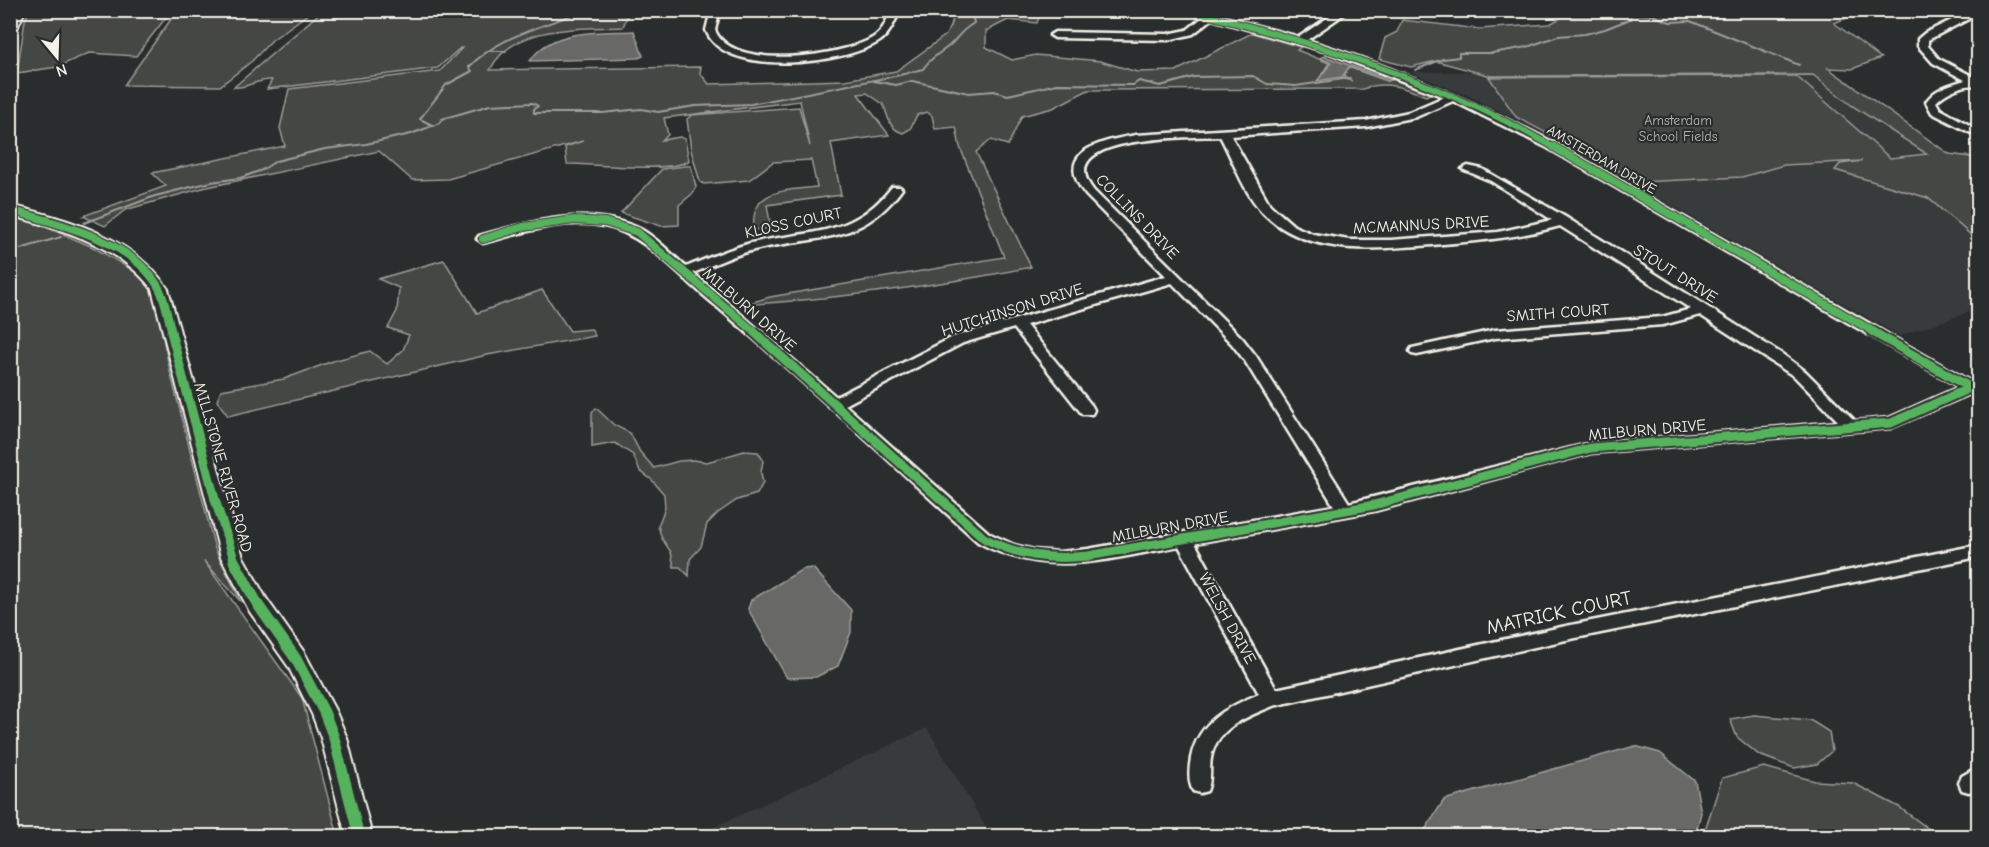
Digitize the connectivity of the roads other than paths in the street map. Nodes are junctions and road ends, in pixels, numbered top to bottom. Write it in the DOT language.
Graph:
graph roads {
  1 [pos="18,10"];
  2 [pos="716,10"];
  3 [pos="896,10"];
  4 [pos="1185,10"];
  5 [pos="1346,10"];
  6 [pos="1978,11"];
  7 [pos="1210,16"];
  8 [pos="10,31"];
  9 [pos="1055,35"];
  10 [pos="1301,40"];
  11 [pos="1976,82"];
  12 [pos="1454,98"];
  13 [pos="1971,130"];
  14 [pos="1224,133"];
  15 [pos="1467,169"];
  16 [pos="896,189"];
  17 [pos="10,210"];
  18 [pos="1563,221"];
  19 [pos="483,239"];
  20 [pos="685,272"];
  21 [pos="1174,278"];
  22 [pos="1702,310"];
  23 [pos="1017,323"];
  24 [pos="1417,351"];
  25 [pos="1974,390"];
  26 [pos="834,404"];
  27 [pos="1087,410"];
  28 [pos="1852,427"];
  29 [pos="1345,510"];
  30 [pos="1185,538"];
  31 [pos="1978,550"];
  32 [pos="1271,698"];
  33 [pos="1200,784"];
  34 [pos="359,837"];
  1 -- 8 [label="main road"];
  2 -- 3 [label="street"];
  4 -- 7 [label="street, AMSTERDAM DRIVE"];
  5 -- 10 [label="street"];
  6 -- 11 [label="street"];
  7 -- 9 [label="street"];
  7 -- 10 [label="street, AMSTERDAM DRIVE"];
  10 -- 12 [label="street, AMSTERDAM DRIVE"];
  11 -- 13 [label="street"];
  12 -- 14 [label="street, COLLINS DRIVE"];
  12 -- 25 [label="street, AMSTERDAM DRIVE"];
  14 -- 18 [label="street, MCMANNUS DRIVE"];
  14 -- 21 [label="street, COLLINS DRIVE"];
  15 -- 18 [label="street, STOUT DRIVE"];
  16 -- 20 [label="street, KLOSS COURT"];
  17 -- 34 [label="main road, MILLSTONE RIVER ROAD"];
  18 -- 22 [label="street, STOUT DRIVE"];
  19 -- 20 [label="street, MILBURN DRIVE"];
  20 -- 26 [label="street, MILBURN DRIVE"];
  21 -- 23 [label="street, HUTCHINSON DRIVE"];
  21 -- 29 [label="street, COLLINS DRIVE"];
  22 -- 24 [label="street, SMITH COURT"];
  22 -- 28 [label="street, STOUT DRIVE"];
  23 -- 26 [label="street, HUTCHINSON DRIVE"];
  23 -- 27 [label="street"];
  25 -- 28 [label="street, MILBURN DRIVE"];
  26 -- 30 [label="street, MILBURN DRIVE"];
  28 -- 29 [label="street, MILBURN DRIVE"];
  29 -- 30 [label="street, MILBURN DRIVE"];
  30 -- 32 [label="street, WELSH DRIVE"];
  31 -- 32 [label="street, MATRICK COURT"];
  32 -- 33 [label="street, MATRICK COURT"];
}
